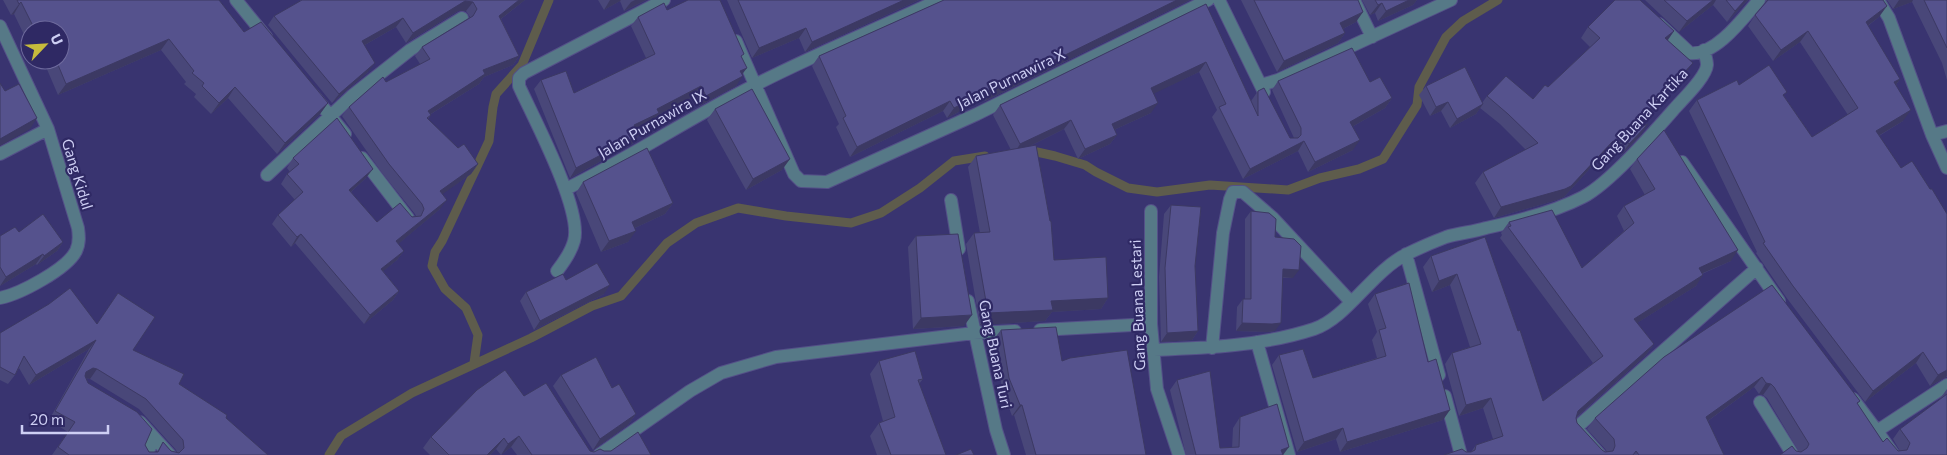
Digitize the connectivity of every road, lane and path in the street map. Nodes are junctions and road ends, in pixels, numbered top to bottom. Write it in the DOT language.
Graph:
graph roads {
  1 [pos="236,0"];
  2 [pos="664,0"];
  3 [pos="939,0"];
  4 [pos="1208,0"];
  5 [pos="1219,0"];
  6 [pos="1354,0"];
  7 [pos="1451,0"];
  8 [pos="1759,0"];
  9 [pos="1878,0"];
  10 [pos="1647,13"];
  11 [pos="462,18"];
  12 [pos="0,26"];
  13 [pos="732,32"];
  14 [pos="1372,37"];
  15 [pos="274,46"];
  16 [pos="1704,50"];
  17 [pos="305,85"];
  18 [pos="754,85"];
  19 [pos="1261,85"];
  20 [pos="1268,101"];
  21 [pos="332,116"];
  22 [pos="48,129"];
  23 [pos="1947,131"];
  24 [pos="1932,135"];
  25 [pos="1673,150"];
  26 [pos="0,154"];
  27 [pos="1947,168"];
  28 [pos="267,174"];
  29 [pos="566,189"];
  30 [pos="951,200"];
  31 [pos="1151,211"];
  32 [pos="409,219"];
  33 [pos="1406,254"];
  34 [pos="960,257"];
  35 [pos="1757,268"];
  36 [pos="557,271"];
  37 [pos="965,285"];
  38 [pos="0,298"];
  39 [pos="1351,302"];
  40 [pos="1785,310"];
  41 [pos="1151,324"];
  42 [pos="974,333"];
  43 [pos="1257,342"];
  44 [pos="1212,348"];
  45 [pos="1153,350"];
  46 [pos="1842,385"];
  47 [pos="1947,385"];
  48 [pos="1760,402"];
  49 [pos="128,412"];
  50 [pos="1877,431"];
  51 [pos="154,438"];
  52 [pos="146,455"];
  53 [pos="170,455"];
  54 [pos="599,455"];
  55 [pos="1004,455"];
  56 [pos="1179,455"];
  57 [pos="1289,455"];
  58 [pos="1461,455"];
  59 [pos="1600,455"];
  60 [pos="1793,455"];
  61 [pos="1894,455"];
  1 -- 15 [label="street"];
  2 -- 29 [label="street"];
  3 -- 18 [label="street, Jalan Purnawira IX"];
  4 -- 18 [label="street, Jalan Purnawira X"];
  5 -- 19 [label="street"];
  6 -- 14 [label="street"];
  7 -- 14 [label="street"];
  8 -- 16 [label="street"];
  9 -- 24 [label="street"];
  10 -- 16 [label="street"];
  11 -- 21 [label="street"];
  12 -- 22 [label="street, Gang Kidul"];
  13 -- 18 [label="street"];
  14 -- 19 [label="street"];
  16 -- 33 [label="street, Gang Buana Kartika"];
  17 -- 21 [label="street"];
  18 -- 29 [label="street, Jalan Purnawira IX"];
  19 -- 20 [label="street"];
  21 -- 28 [label="street"];
  21 -- 32 [label="street"];
  22 -- 26 [label="street"];
  22 -- 38 [label="street, Gang Kidul"];
  23 -- 24 [label="street"];
  24 -- 27 [label="street"];
  25 -- 35 [label="street"];
  29 -- 36 [label="street"];
  30 -- 34 [label="street"];
  31 -- 41 [label="street, Gang Buana Lestari"];
  33 -- 39 [label="street, Gang Buana Kartika"];
  33 -- 58 [label="street"];
  35 -- 40 [label="street"];
  35 -- 59 [label="street"];
  37 -- 42 [label="street, Gang Buana Turi"];
  39 -- 43 [label="street, Gang Buana Kartika"];
  39 -- 44 [label="street"];
  41 -- 42 [label="street"];
  41 -- 45 [label="street, Gang Buana Lestari"];
  42 -- 54 [label="street"];
  42 -- 55 [label="street, Gang Buana Turi"];
  43 -- 44 [label="street, Gang Buana Kartika"];
  43 -- 57 [label="street"];
  44 -- 45 [label="street, Gang Buana Kartika"];
  45 -- 56 [label="street, Gang Buana Lestari"];
  46 -- 50 [label="street"];
  47 -- 50 [label="street"];
  48 -- 60 [label="street"];
  49 -- 51 [label="street"];
  50 -- 61 [label="street"];
  51 -- 52 [label="street"];
  51 -- 53 [label="street"];
}
